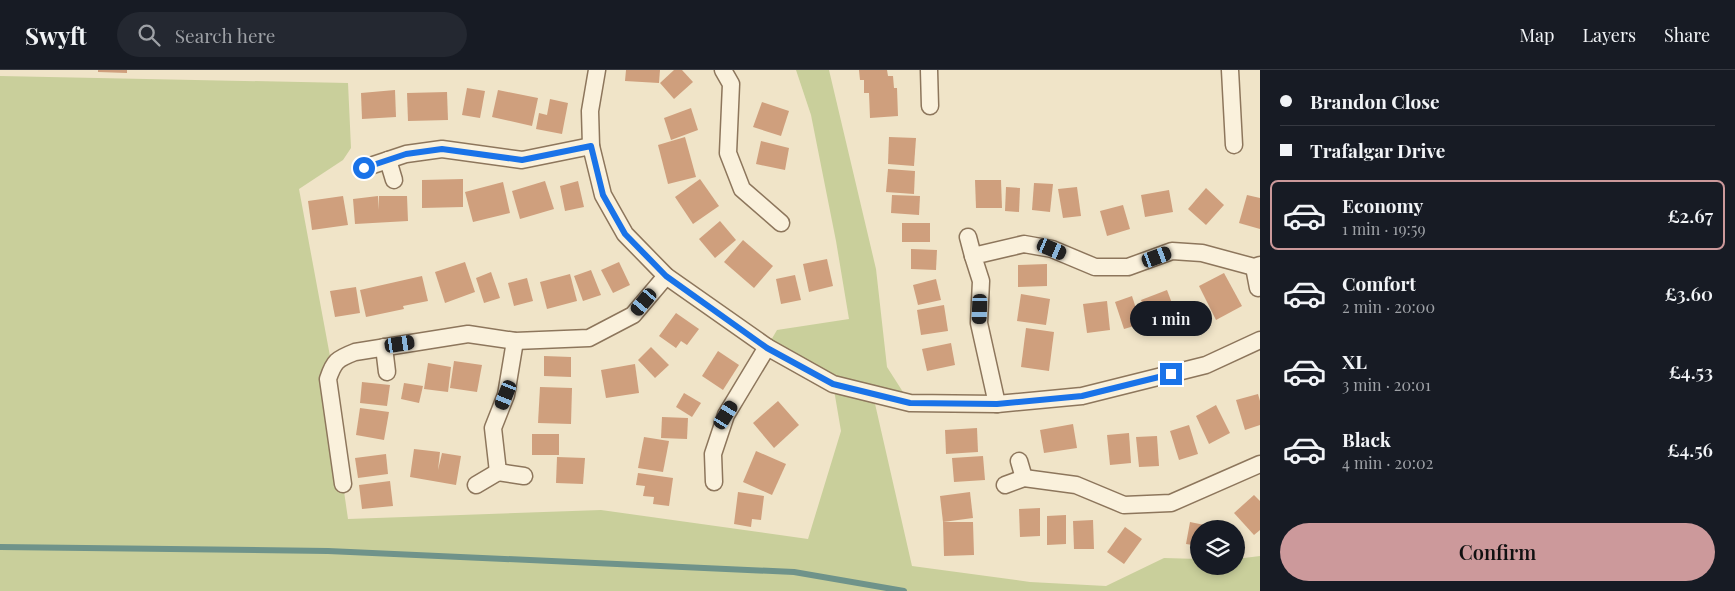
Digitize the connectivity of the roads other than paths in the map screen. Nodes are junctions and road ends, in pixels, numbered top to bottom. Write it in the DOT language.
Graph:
graph roads {
  1 [pos="597,70"];
  2 [pos="723,70"];
  3 [pos="929,70"];
  4 [pos="1230,70"];
  5 [pos="930,106"];
  6 [pos="1234,145"];
  7 [pos="591,146"];
  8 [pos="388,160"];
  9 [pos="364,168"];
  10 [pos="394,180"];
  11 [pos="781,223"];
  12 [pos="968,238"];
  13 [pos="973,256"];
  14 [pos="1257,266"];
  15 [pos="666,276"];
  16 [pos="1258,288"];
  17 [pos="1260,340"];
  18 [pos="515,341"];
  19 [pos="384,347"];
  20 [pos="767,348"];
  21 [pos="387,372"];
  22 [pos="997,404"];
  23 [pos="1019,461"];
  24 [pos="1260,464"];
  25 [pos="498,472"];
  26 [pos="524,476"];
  27 [pos="1024,478"];
  28 [pos="714,482"];
  29 [pos="343,484"];
  30 [pos="476,485"];
  31 [pos="1004,485"];
  1 -- 7 [label="street"];
  2 -- 11 [label="street"];
  3 -- 5 [label="street"];
  4 -- 6 [label="street"];
  7 -- 8 [label="street"];
  7 -- 15 [label="street"];
  8 -- 9 [label="street"];
  8 -- 10 [label="street"];
  12 -- 13 [label="street"];
  13 -- 14 [label="street"];
  13 -- 22 [label="street"];
  14 -- 16 [label="street"];
  15 -- 18 [label="street"];
  15 -- 20 [label="street"];
  17 -- 22 [label="street"];
  18 -- 19 [label="street"];
  18 -- 25 [label="street"];
  19 -- 21 [label="street"];
  19 -- 29 [label="street"];
  20 -- 22 [label="street"];
  20 -- 28 [label="street"];
  23 -- 27 [label="street"];
  24 -- 27 [label="street"];
  25 -- 26 [label="street"];
  25 -- 30 [label="street"];
  27 -- 31 [label="street"];
}
